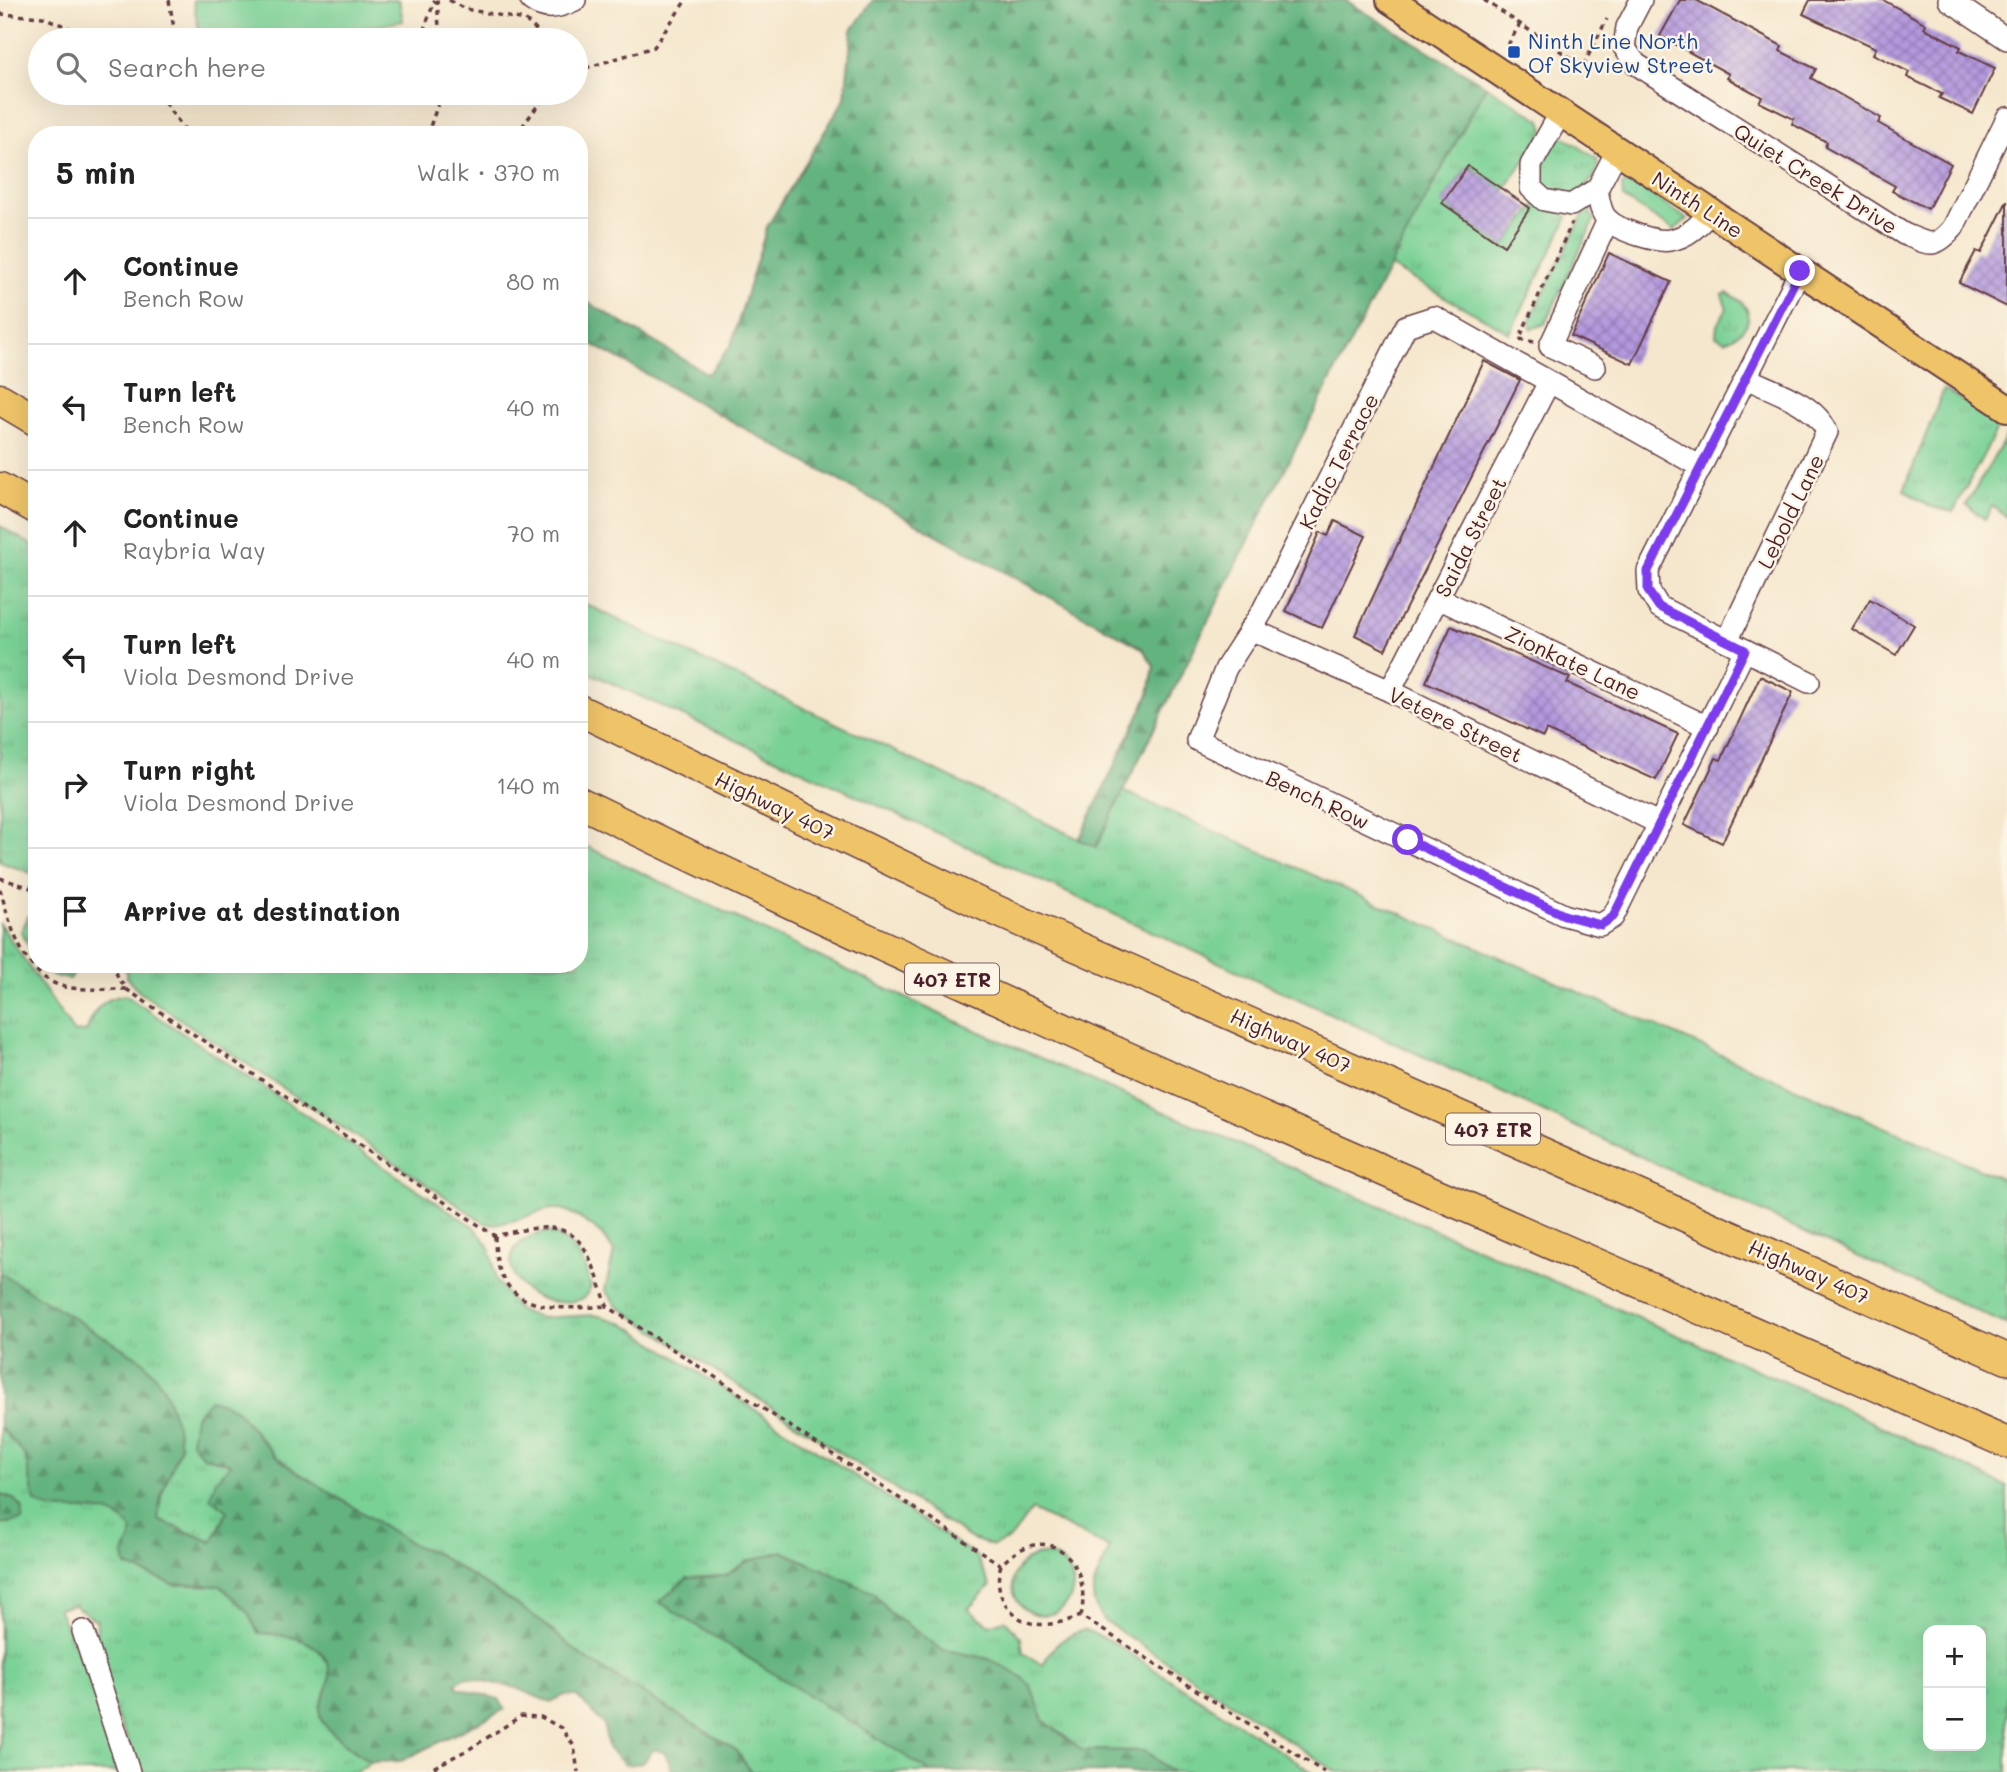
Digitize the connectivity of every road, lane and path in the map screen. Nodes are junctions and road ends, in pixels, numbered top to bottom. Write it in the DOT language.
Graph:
graph roads {
  1 [pos="169,0"];
  2 [pos="436,0"];
  3 [pos="449,0"];
  4 [pos="531,0"];
  5 [pos="575,0"];
  6 [pos="686,0"];
  7 [pos="1390,0"];
  8 [pos="1484,0"];
  9 [pos="1641,0"];
  10 [pos="1949,0"];
  11 [pos="0,14"];
  12 [pos="1607,19"];
  13 [pos="1520,24"];
  14 [pos="69,28"];
  15 [pos="174,28"];
  16 [pos="425,28"];
  17 [pos="439,28"];
  18 [pos="534,28"];
  19 [pos="2007,39"];
  20 [pos="1508,45"];
  21 [pos="588,67"];
  22 [pos="167,105"];
  23 [pos="438,105"];
  24 [pos="538,105"];
  25 [pos="1560,114"];
  26 [pos="2007,118"];
  27 [pos="182,126"];
  28 [pos="430,126"];
  29 [pos="523,126"];
  30 [pos="1618,151"];
  31 [pos="1597,189"];
  32 [pos="1571,205"];
  33 [pos="1710,213"];
  34 [pos="1608,220"];
  35 [pos="1800,271"];
  36 [pos="1519,339"];
  37 [pos="1595,367"];
  38 [pos="1746,378"];
  39 [pos="1549,382"];
  40 [pos="0,399"];
  41 [pos="2007,408"];
  42 [pos="28,416"];
  43 [pos="1701,467"];
  44 [pos="0,488"];
  45 [pos="28,504"];
  46 [pos="1438,598"];
  47 [pos="1250,629"];
  48 [pos="1736,645"];
  49 [pos="1808,682"];
  50 [pos="1390,691"];
  51 [pos="588,714"];
  52 [pos="1708,727"];
  53 [pos="1197,740"];
  54 [pos="588,806"];
  55 [pos="1660,824"];
  56 [pos="0,878"];
  57 [pos="28,887"];
  58 [pos="0,889"];
  59 [pos="28,958"];
  60 [pos="41,973"];
  61 [pos="116,973"];
  62 [pos="126,989"];
  63 [pos="495,1236"];
  64 [pos="607,1306"];
  65 [pos="2007,1359"];
  66 [pos="2007,1443"];
  67 [pos="1001,1565"];
  68 [pos="1081,1616"];
  69 [pos="83,1631"];
  70 [pos="129,1772"];
  71 [pos="425,1772"];
  72 [pos="578,1772"];
  73 [pos="1324,1772"];
  1 -- 15 [label="path"];
  2 -- 16 [label="path"];
  2 -- 17 [label="path"];
  3 -- 18 [label="path"];
  4 -- 5 [label="street"];
  6 -- 21 [label="path"];
  7 -- 25 [label="main road, Ninth Line"];
  8 -- 13 [label="path"];
  9 -- 26 [label="street, Quiet Creek Drive"];
  10 -- 19 [label="street"];
  11 -- 14 [label="path"];
  12 -- 13 [label="path"];
  13 -- 20 [label="path"];
  22 -- 27 [label="path"];
  23 -- 28 [label="path"];
  24 -- 29 [label="path"];
  25 -- 30 [label="main road, Ninth Line"];
  25 -- 32 [label="street"];
  30 -- 31 [label="street"];
  30 -- 33 [label="main road, Ninth Line"];
  31 -- 32 [label="street"];
  31 -- 34 [label="street"];
  32 -- 36 [label="path"];
  33 -- 34 [label="street"];
  33 -- 35 [label="main road, Ninth Line"];
  34 -- 37 [label="street"];
  35 -- 38 [label="street"];
  35 -- 41 [label="main road, Ninth Line"];
  38 -- 43 [label="street"];
  38 -- 48 [label="street, Lebold Lane"];
  39 -- 43 [label="street, Kadic Terrace"];
  39 -- 46 [label="street, Saida Street"];
  39 -- 47 [label="street, Kadic Terrace"];
  40 -- 42 [label="highway"];
  43 -- 48 [label="street"];
  44 -- 45 [label="highway"];
  46 -- 50 [label="street, Saida Street"];
  46 -- 52 [label="street, Zionkate Lane"];
  47 -- 50 [label="street, Vetere Street"];
  47 -- 53 [label="street, Kadic Terrace"];
  48 -- 49 [label="street"];
  48 -- 52 [label="street, Bench Row"];
  50 -- 55 [label="street, Vetere Street"];
  51 -- 65 [label="highway, Highway 407 / 407 ETR"];
  52 -- 55 [label="street, Bench Row"];
  53 -- 55 [label="street, Bench Row"];
  54 -- 66 [label="highway, 407 ETR"];
  56 -- 57 [label="path"];
  58 -- 59 [label="path"];
  60 -- 62 [label="path"];
  61 -- 62 [label="path"];
  62 -- 63 [label="path"];
  63 -- 64 [label="path"];
  63 -- 64 [label="path"];
  64 -- 67 [label="path"];
  67 -- 68 [label="path"];
  67 -- 68 [label="path"];
  68 -- 73 [label="path"];
  69 -- 70 [label="street"];
  71 -- 72 [label="path"];
}
